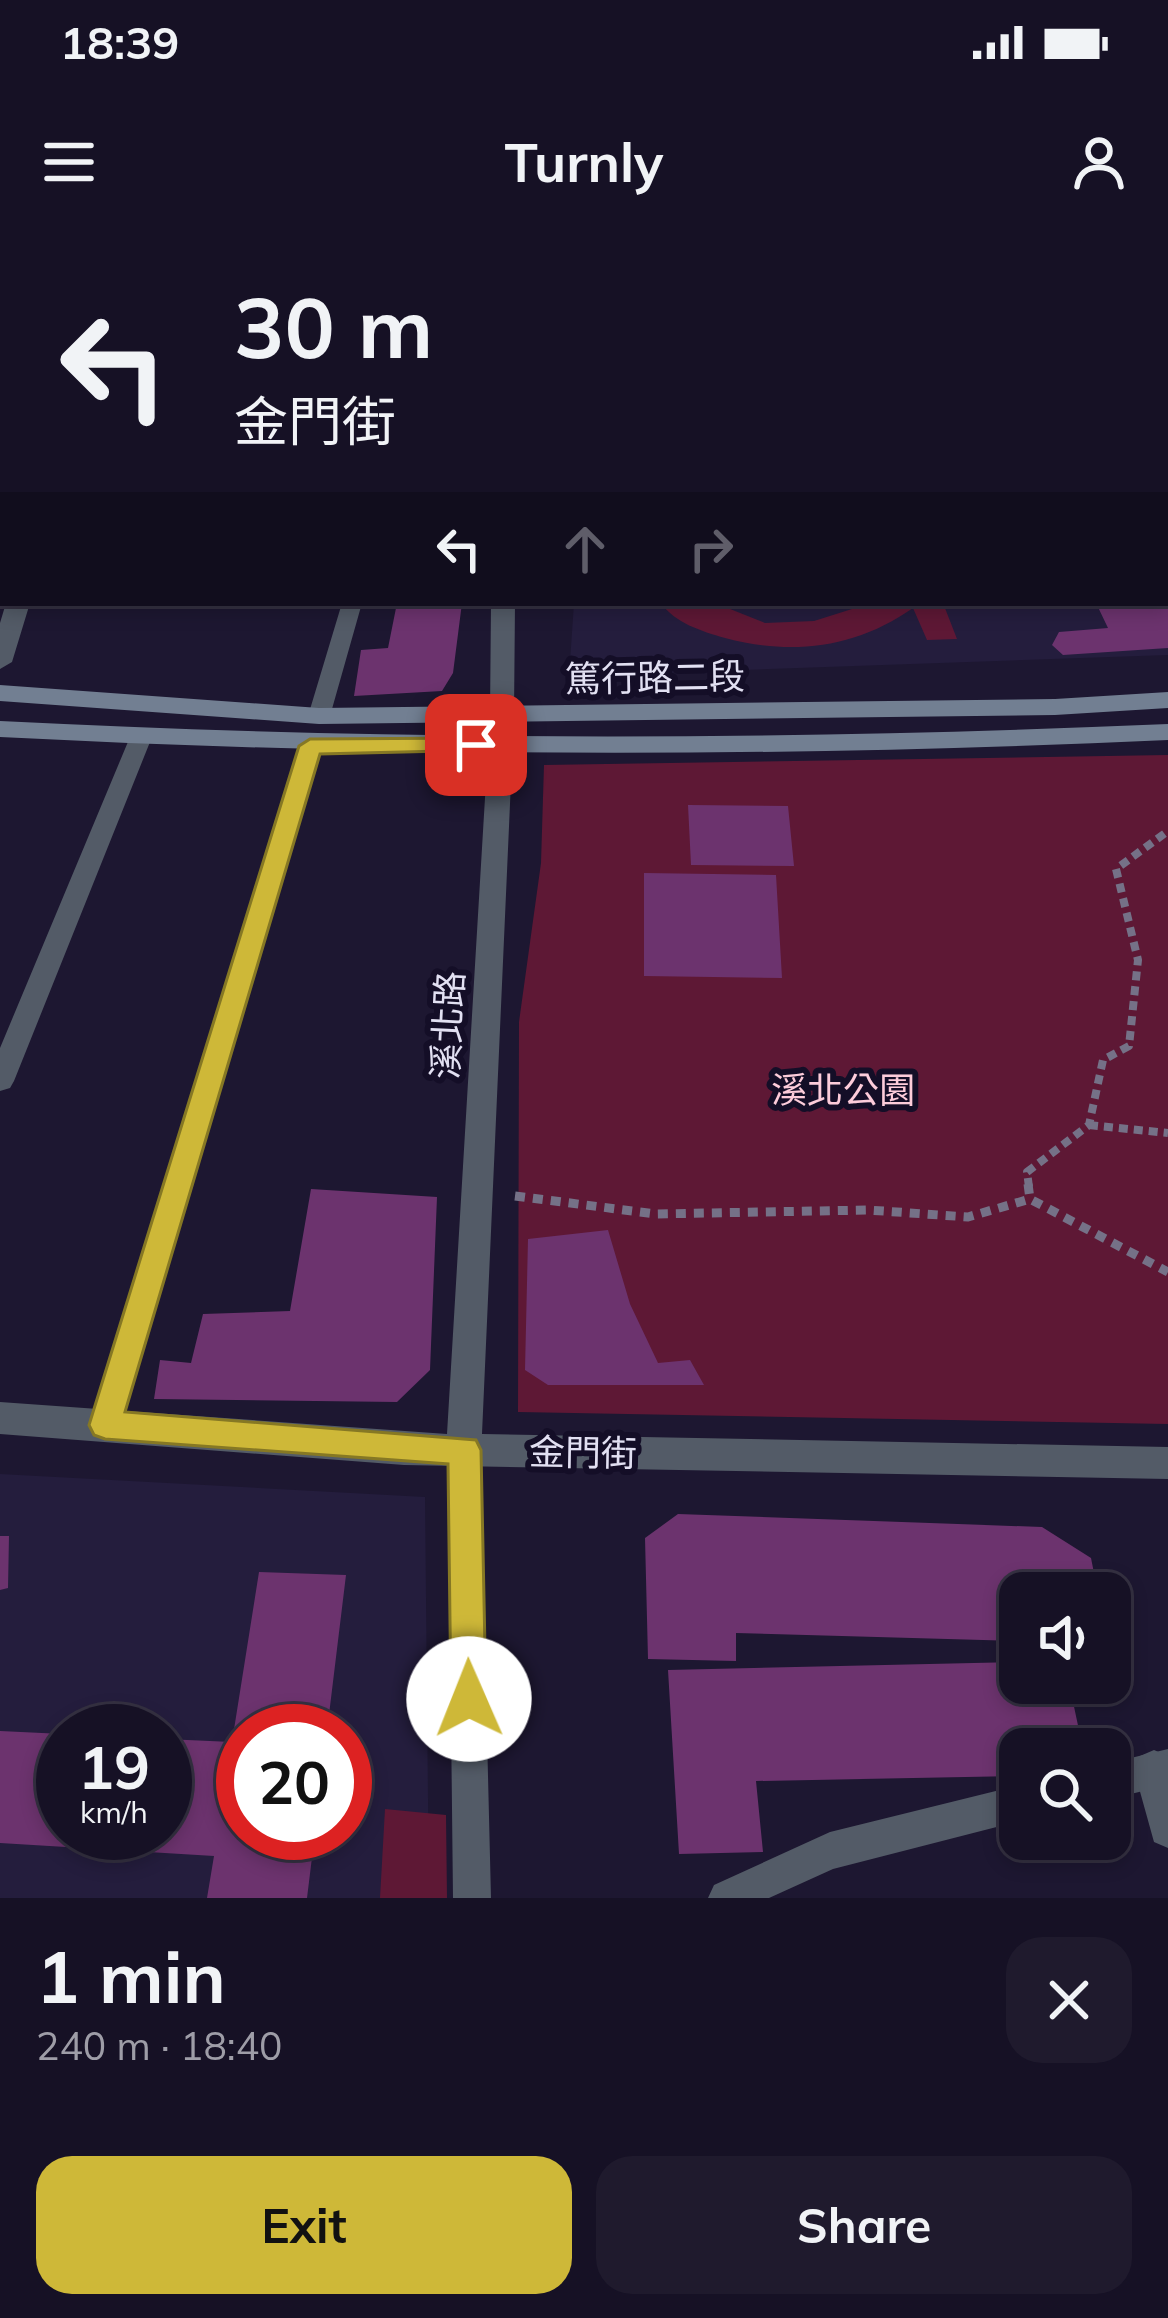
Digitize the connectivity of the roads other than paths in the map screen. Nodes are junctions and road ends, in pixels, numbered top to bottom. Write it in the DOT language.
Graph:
graph roads {
  1 [pos="19,606"];
  2 [pos="351,606"];
  3 [pos="503,606"];
  4 [pos="0,662"];
  5 [pos="0,693"];
  6 [pos="1168,700"];
  7 [pos="319,716"];
  8 [pos="0,729"];
  9 [pos="501,730"];
  10 [pos="1168,732"];
  11 [pos="141,737"];
  12 [pos="310,746"];
  13 [pos="0,1081"];
  14 [pos="0,1418"];
  15 [pos="105,1425"];
  16 [pos="464,1450"];
  17 [pos="1168,1463"];
  18 [pos="1161,1768"];
  19 [pos="1131,1776"];
  20 [pos="999,1808"];
  21 [pos="1168,1828"];
  22 [pos="472,1898"];
  23 [pos="727,1898"];
  1 -- 4 [label="street"];
  2 -- 7 [label="lane"];
  3 -- 9 [label="street, 溪北路"];
  5 -- 7 [label="street, 篤行路二段"];
  6 -- 9 [label="street, 篤行路二段"];
  7 -- 9 [label="street, 篤行路二段"];
  8 -- 11 [label="street, 篤行路二段"];
  9 -- 10 [label="street, 篤行路二段"];
  9 -- 12 [label="street, 篤行路二段"];
  9 -- 16 [label="street, 溪北路"];
  11 -- 12 [label="street, 篤行路二段"];
  11 -- 13 [label="lane"];
  12 -- 15 [label="lane"];
  14 -- 15 [label="street, 金門街"];
  15 -- 16 [label="street, 金門街"];
  16 -- 17 [label="street, 金門街"];
  16 -- 22 [label="lane"];
  18 -- 19 [label="lane"];
  18 -- 21 [label="street"];
  20 -- 23 [label="lane"];
}
